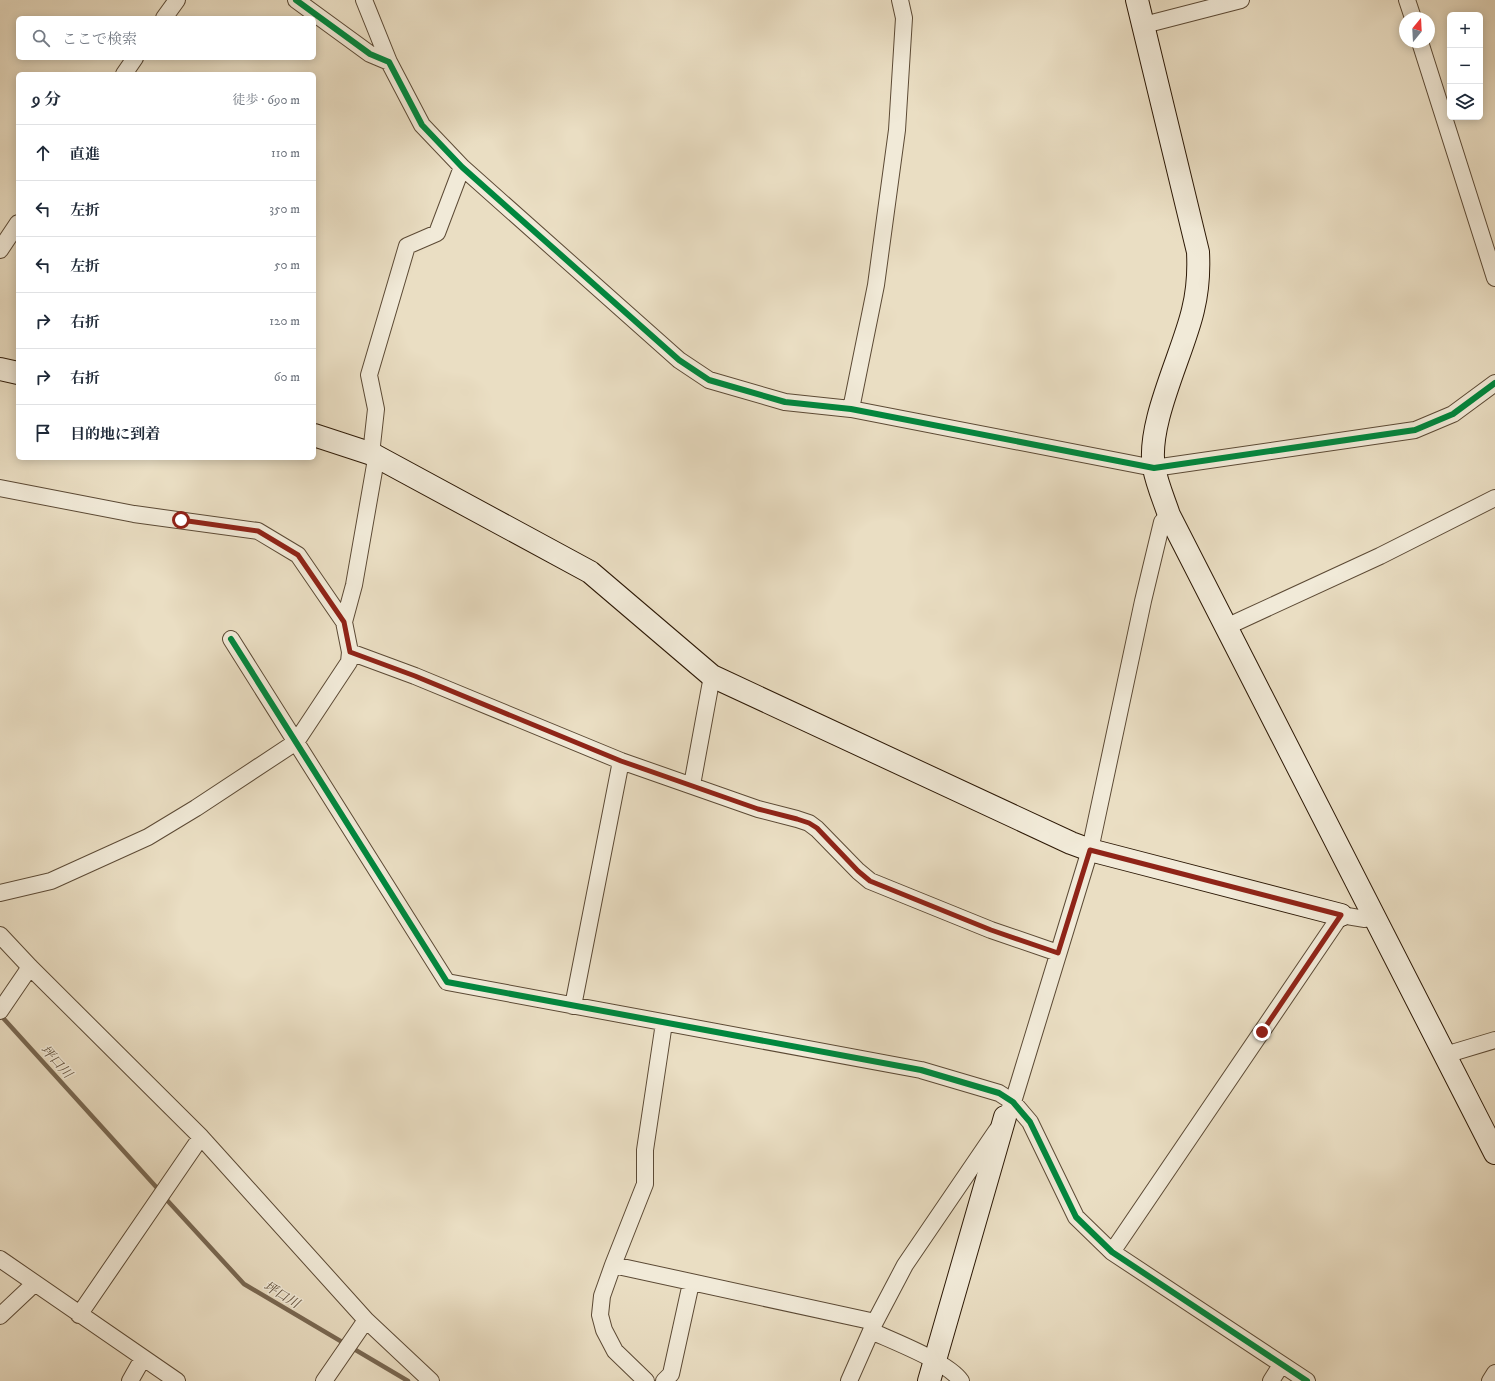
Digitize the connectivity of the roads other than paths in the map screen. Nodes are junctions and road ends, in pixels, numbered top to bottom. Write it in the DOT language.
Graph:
graph roads {
  1 [pos="177,0"];
  2 [pos="296,0"];
  3 [pos="364,0"];
  4 [pos="900,0"];
  5 [pos="1137,0"];
  6 [pos="1241,0"];
  7 [pos="1407,0"];
  8 [pos="1411,12"];
  9 [pos="165,16"];
  10 [pos="1144,25"];
  11 [pos="1422,48"];
  12 [pos="134,60"];
  13 [pos="388,62"];
  14 [pos="126,72"];
  15 [pos="462,167"];
  16 [pos="16,226"];
  17 [pos="0,250"];
  18 [pos="1495,278"];
  19 [pos="0,369"];
  20 [pos="16,372"];
  21 [pos="1495,382"];
  22 [pos="851,409"];
  23 [pos="316,436"];
  24 [pos="372,454"];
  25 [pos="1154,468"];
  26 [pos="0,488"];
  27 [pos="1495,498"];
  28 [pos="1169,515"];
  29 [pos="344,622"];
  30 [pos="1226,627"];
  31 [pos="231,639"];
  32 [pos="350,652"];
  33 [pos="712,676"];
  34 [pos="296,742"];
  35 [pos="621,761"];
  36 [pos="692,785"];
  37 [pos="1090,850"];
  38 [pos="0,893"];
  39 [pos="1341,915"];
  40 [pos="1375,917"];
  41 [pos="0,935"];
  42 [pos="1058,953"];
  43 [pos="30,967"];
  44 [pos="572,1006"];
  45 [pos="0,1011"];
  46 [pos="664,1023"];
  47 [pos="1495,1040"];
  48 [pos="1444,1055"];
  49 [pos="1009,1109"];
  50 [pos="201,1137"];
  51 [pos="1495,1153"];
  52 [pos="1112,1252"];
  53 [pos="0,1259"];
  54 [pos="613,1265"];
  55 [pos="691,1283"];
  56 [pos="34,1284"];
  57 [pos="79,1315"];
  58 [pos="0,1316"];
  59 [pos="366,1320"];
  60 [pos="873,1326"];
  61 [pos="143,1358"];
  62 [pos="1281,1364"];
  63 [pos="931,1371"];
  64 [pos="1495,1373"];
  65 [pos="130,1381"];
  66 [pos="177,1381"];
  67 [pos="324,1381"];
  68 [pos="431,1381"];
  69 [pos="646,1381"];
  70 [pos="664,1381"];
  71 [pos="849,1381"];
  72 [pos="924,1381"];
  73 [pos="961,1381"];
  74 [pos="1271,1381"];
  75 [pos="1306,1381"];
  76 [pos="1490,1381"];
  1 -- 9 [label="street"];
  2 -- 13 [label="street"];
  3 -- 13 [label="street"];
  4 -- 22 [label="street"];
  5 -- 10 [label="street"];
  6 -- 10 [label="street"];
  7 -- 8 [label="street"];
  10 -- 25 [label="street"];
  11 -- 18 [label="street"];
  12 -- 14 [label="street"];
  13 -- 15 [label="street"];
  15 -- 22 [label="street"];
  15 -- 24 [label="street"];
  16 -- 17 [label="street"];
  19 -- 20 [label="street"];
  21 -- 25 [label="street"];
  22 -- 25 [label="street"];
  23 -- 24 [label="street"];
  24 -- 29 [label="street"];
  24 -- 33 [label="street"];
  25 -- 28 [label="street"];
  26 -- 29 [label="street"];
  27 -- 30 [label="street"];
  28 -- 30 [label="street"];
  28 -- 37 [label="street"];
  29 -- 32 [label="street"];
  30 -- 40 [label="street"];
  31 -- 34 [label="street"];
  32 -- 34 [label="street"];
  32 -- 35 [label="street"];
  33 -- 36 [label="street"];
  33 -- 37 [label="street"];
  34 -- 38 [label="street"];
  34 -- 44 [label="street"];
  35 -- 36 [label="street"];
  35 -- 44 [label="street"];
  36 -- 42 [label="street"];
  37 -- 39 [label="street"];
  37 -- 42 [label="street"];
  39 -- 40 [label="street"];
  39 -- 52 [label="street"];
  40 -- 48 [label="street"];
  41 -- 43 [label="street"];
  42 -- 49 [label="street"];
  43 -- 45 [label="street"];
  43 -- 50 [label="street"];
  44 -- 46 [label="street"];
  46 -- 49 [label="street"];
  46 -- 54 [label="street"];
  47 -- 48 [label="street"];
  48 -- 51 [label="street"];
  49 -- 52 [label="street"];
  49 -- 60 [label="street"];
  49 -- 63 [label="street"];
  50 -- 57 [label="street"];
  50 -- 59 [label="street"];
  52 -- 62 [label="street"];
  53 -- 56 [label="street"];
  54 -- 55 [label="street"];
  54 -- 69 [label="street"];
  55 -- 60 [label="street"];
  55 -- 70 [label="street"];
  56 -- 57 [label="street"];
  56 -- 58 [label="street"];
  57 -- 61 [label="street"];
  59 -- 67 [label="street"];
  59 -- 68 [label="street"];
  60 -- 63 [label="street"];
  60 -- 71 [label="street"];
  61 -- 65 [label="street"];
  61 -- 66 [label="street"];
  62 -- 74 [label="street"];
  62 -- 75 [label="street"];
  63 -- 72 [label="street"];
  63 -- 73 [label="street"];
  64 -- 76 [label="street"];
}
